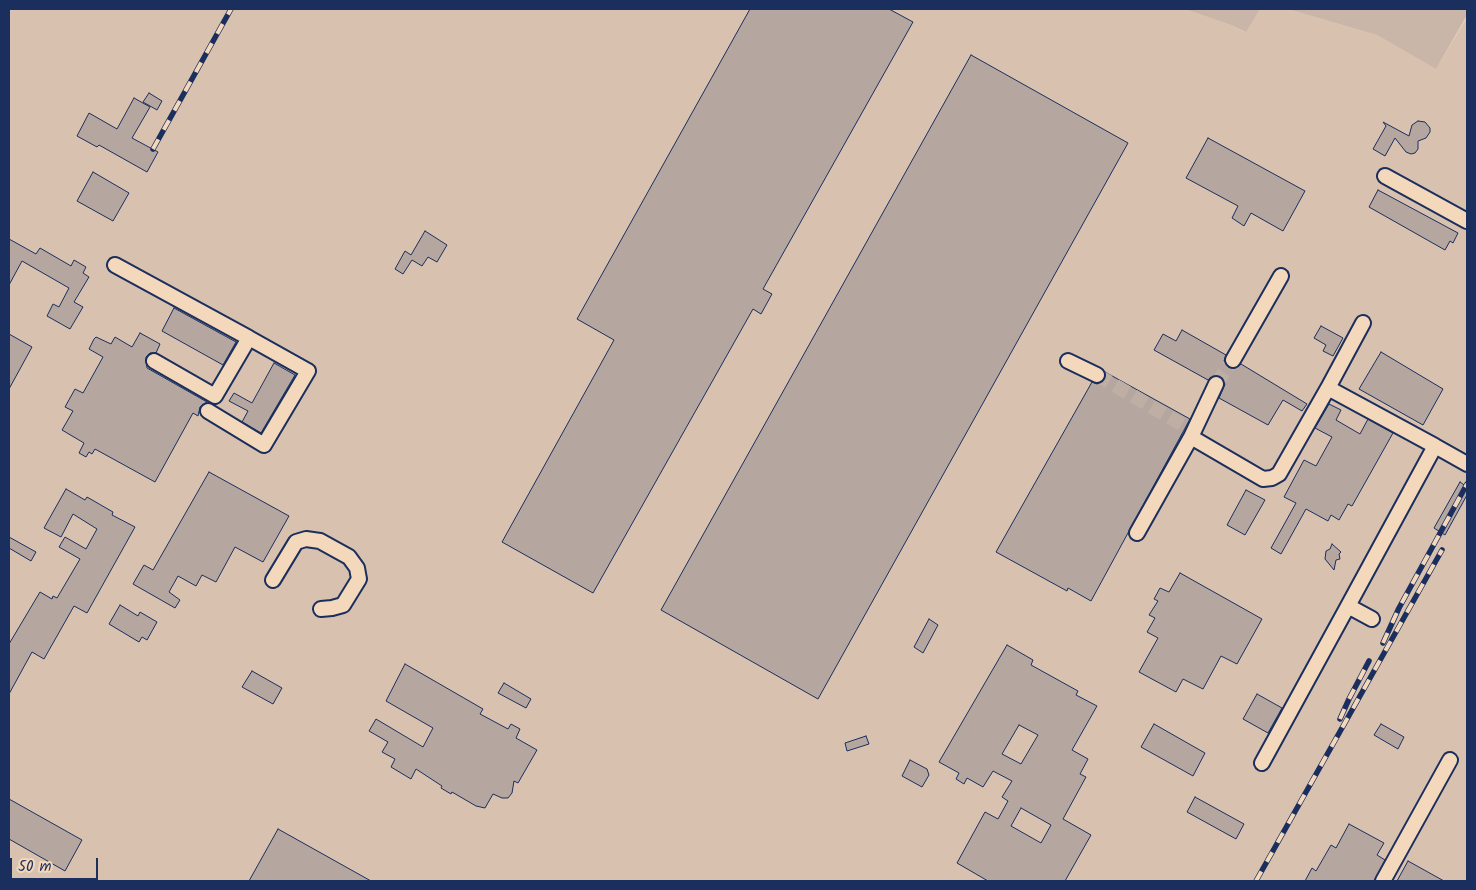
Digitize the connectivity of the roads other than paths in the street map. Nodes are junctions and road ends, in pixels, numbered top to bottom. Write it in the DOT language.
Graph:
graph roads {
  1 [pos="1385,176"];
  2 [pos="1467,221"];
  3 [pos="115,265"];
  4 [pos="1281,276"];
  5 [pos="1363,323"];
  6 [pos="249,338"];
  7 [pos="1233,360"];
  8 [pos="154,361"];
  9 [pos="1068,361"];
  10 [pos="1097,375"];
  11 [pos="1216,384"];
  12 [pos="1328,388"];
  13 [pos="208,412"];
  14 [pos="1191,432"];
  15 [pos="1435,446"];
  16 [pos="1467,464"];
  17 [pos="1138,533"];
  18 [pos="273,580"];
  19 [pos="1348,606"];
  20 [pos="321,609"];
  21 [pos="1372,619"];
  22 [pos="1450,760"];
  23 [pos="1262,764"];
  24 [pos="1383,881"];
  1 -- 2 [label="lane"];
  3 -- 6 [label="lane"];
  4 -- 7 [label="lane"];
  5 -- 12 [label="lane"];
  6 -- 8 [label="lane"];
  6 -- 13 [label="lane"];
  9 -- 10 [label="lane"];
  11 -- 14 [label="lane"];
  12 -- 14 [label="lane"];
  12 -- 15 [label="lane"];
  14 -- 17 [label="lane"];
  15 -- 16 [label="lane"];
  15 -- 19 [label="lane"];
  18 -- 20 [label="lane"];
  19 -- 21 [label="lane"];
  19 -- 23 [label="lane"];
  22 -- 24 [label="lane"];
}
